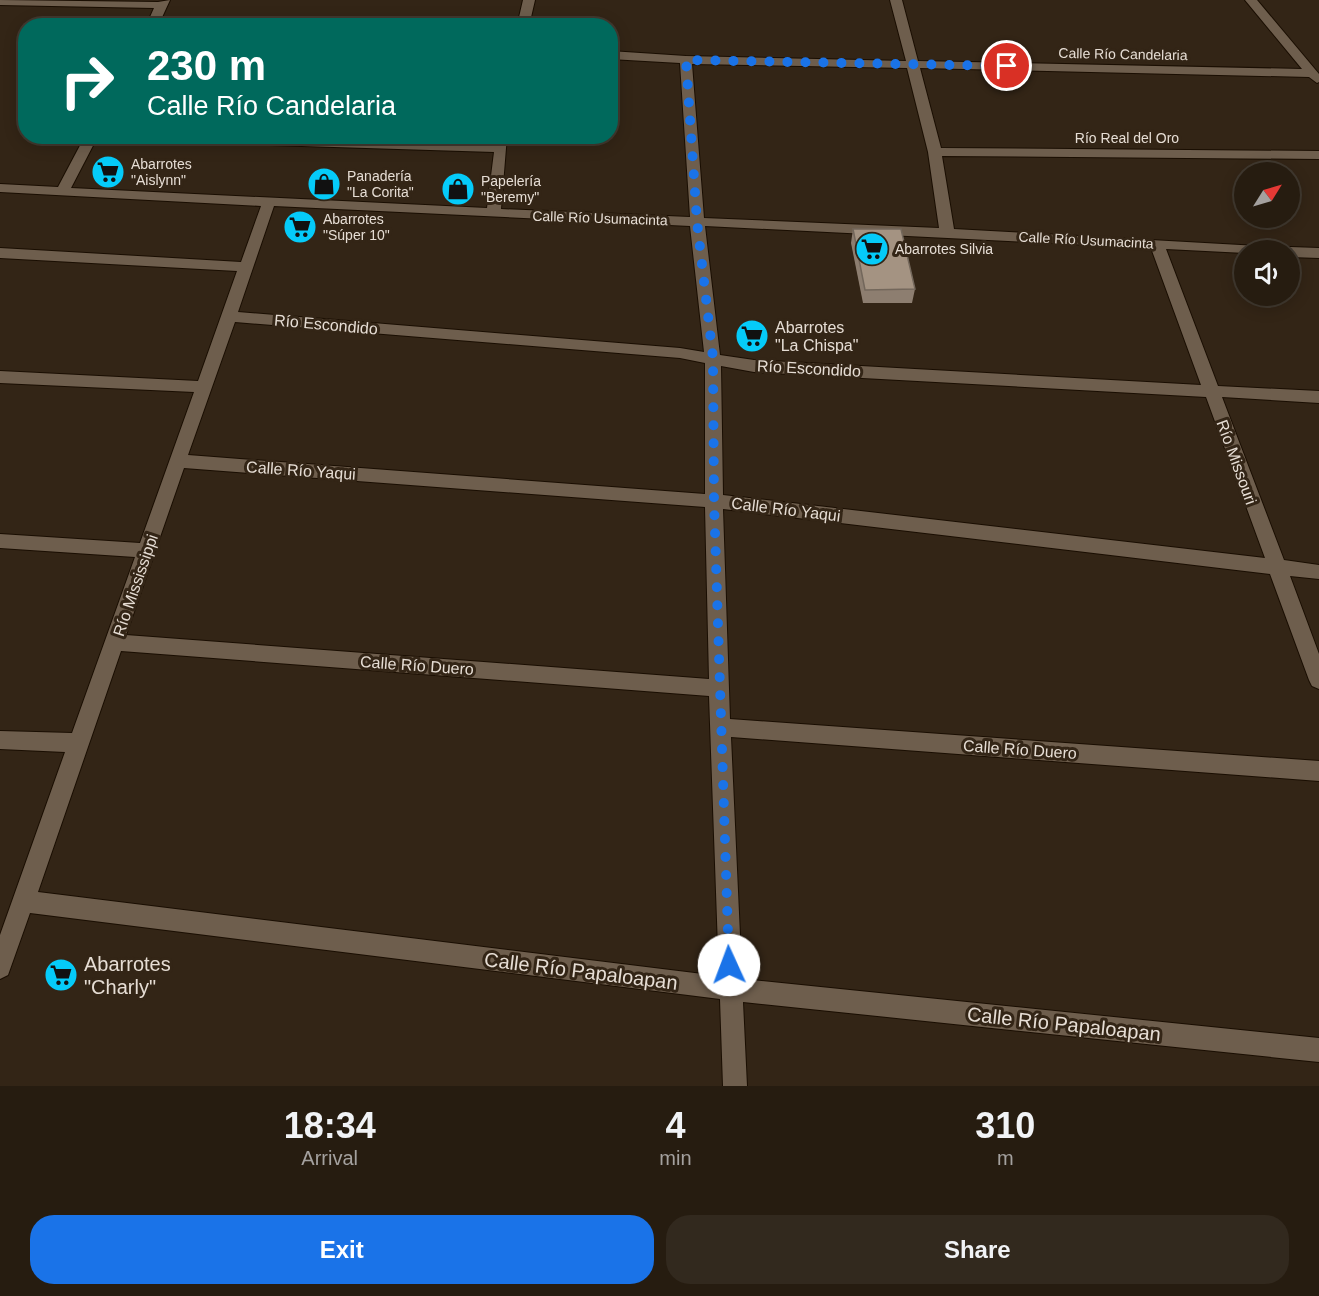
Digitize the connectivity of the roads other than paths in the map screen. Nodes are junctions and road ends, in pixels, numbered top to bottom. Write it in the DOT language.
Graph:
graph roads {
  1 [pos="529,0"];
  2 [pos="896,0"];
  3 [pos="1251,0"];
  4 [pos="0,2"];
  5 [pos="162,2"];
  6 [pos="155,18"];
  7 [pos="525,18"];
  8 [pos="618,56"];
  9 [pos="1299,56"];
  10 [pos="1319,56"];
  11 [pos="686,60"];
  12 [pos="913,64"];
  13 [pos="1315,77"];
  14 [pos="88,144"];
  15 [pos="501,144"];
  16 [pos="935,152"];
  17 [pos="1319,154"];
  18 [pos="0,188"];
  19 [pos="62,192"];
  20 [pos="269,202"];
  21 [pos="493,214"];
  22 [pos="697,222"];
  23 [pos="947,232"];
  24 [pos="1157,244"];
  25 [pos="1234,248"];
  26 [pos="1300,252"];
  27 [pos="0,253"];
  28 [pos="1319,253"];
  29 [pos="247,267"];
  30 [pos="230,316"];
  31 [pos="713,358"];
  32 [pos="0,376"];
  33 [pos="204,387"];
  34 [pos="1210,390"];
  35 [pos="1319,397"];
  36 [pos="178,461"];
  37 [pos="714,501"];
  38 [pos="0,541"];
  39 [pos="146,551"];
  40 [pos="1277,569"];
  41 [pos="1319,572"];
  42 [pos="115,642"];
  43 [pos="1319,680"];
  44 [pos="719,688"];
  45 [pos="721,727"];
  46 [pos="0,740"];
  47 [pos="79,743"];
  48 [pos="1319,771"];
  49 [pos="23,901"];
  50 [pos="0,967"];
  51 [pos="730,989"];
  52 [pos="1319,1050"];
  53 [pos="735,1086"];
  1 -- 7 [label="street"];
  2 -- 12 [label="street"];
  3 -- 9 [label="street"];
  4 -- 5 [label="street"];
  5 -- 6 [label="street"];
  8 -- 11 [label="street, Calle Río Candelaria"];
  9 -- 10 [label="street"];
  9 -- 13 [label="street"];
  11 -- 12 [label="street, Calle Río Candelaria"];
  11 -- 22 [label="street"];
  12 -- 13 [label="street, Calle Río Candelaria"];
  12 -- 16 [label="street"];
  14 -- 19 [label="street"];
  15 -- 21 [label="street"];
  16 -- 17 [label="street, Río Real del Oro"];
  16 -- 23 [label="street"];
  18 -- 19 [label="street, Calle Río Usumacinta"];
  19 -- 20 [label="street, Calle Río Usumacinta"];
  20 -- 21 [label="street, Calle Río Usumacinta"];
  20 -- 29 [label="street, Río Mississippi"];
  21 -- 22 [label="street, Calle Río Usumacinta"];
  22 -- 23 [label="street, Calle Río Usumacinta"];
  22 -- 31 [label="street"];
  23 -- 24 [label="street, Calle Río Usumacinta"];
  24 -- 25 [label="street, Calle Río Usumacinta"];
  24 -- 34 [label="street, Río Missouri"];
  26 -- 28 [label="street"];
  27 -- 29 [label="street"];
  29 -- 30 [label="street, Río Mississippi"];
  30 -- 31 [label="street, Río Escondido"];
  30 -- 33 [label="street, Río Mississippi"];
  31 -- 34 [label="street, Río Escondido"];
  31 -- 37 [label="street"];
  32 -- 33 [label="street"];
  33 -- 36 [label="street, Río Mississippi"];
  34 -- 35 [label="street, Río Escondido"];
  34 -- 40 [label="street, Río Missouri"];
  36 -- 37 [label="street, Calle Río Yaqui"];
  36 -- 39 [label="street, Río Mississippi"];
  37 -- 40 [label="street, Calle Río Yaqui"];
  37 -- 44 [label="street"];
  38 -- 39 [label="street"];
  39 -- 42 [label="street, Río Mississippi"];
  40 -- 41 [label="street, Calle Río Yaqui"];
  40 -- 43 [label="street, Río Missouri"];
  42 -- 44 [label="street, Calle Río Duero"];
  42 -- 47 [label="street, Río Mississippi"];
  44 -- 45 [label="street"];
  45 -- 48 [label="street, Calle Río Duero"];
  45 -- 51 [label="street"];
  46 -- 47 [label="street"];
  47 -- 49 [label="street, Río Mississippi"];
  49 -- 50 [label="street, Río Mississippi"];
  49 -- 51 [label="street, Calle Río Papaloapan"];
  51 -- 52 [label="street, Calle Río Papaloapan"];
  51 -- 53 [label="street"];
}
